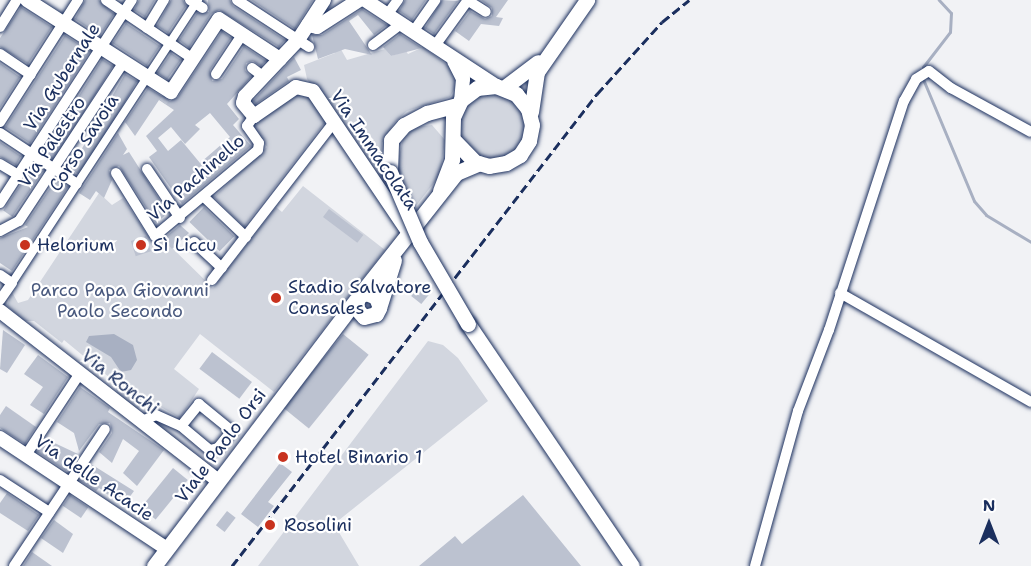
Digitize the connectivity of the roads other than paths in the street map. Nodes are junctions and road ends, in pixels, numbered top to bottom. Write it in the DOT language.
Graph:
graph roads {
  1 [pos="17,0"];
  2 [pos="27,0"];
  3 [pos="78,0"];
  4 [pos="106,0"];
  5 [pos="132,0"];
  6 [pos="164,0"];
  7 [pos="237,0"];
  8 [pos="324,0"];
  9 [pos="359,0"];
  10 [pos="365,0"];
  11 [pos="398,0"];
  12 [pos="435,0"];
  13 [pos="468,0"];
  14 [pos="587,0"];
  15 [pos="202,7"];
  16 [pos="124,12"];
  17 [pos="486,12"];
  18 [pos="387,15"];
  19 [pos="63,24"];
  20 [pos="400,24"];
  21 [pos="308,25"];
  22 [pos="0,27"];
  23 [pos="147,28"];
  24 [pos="413,32"];
  25 [pos="242,35"];
  26 [pos="169,44"];
  27 [pos="304,44"];
  28 [pos="374,45"];
  29 [pos="434,47"];
  30 [pos="101,48"];
  31 [pos="547,53"];
  32 [pos="0,54"];
  33 [pos="193,59"];
  34 [pos="280,59"];
  35 [pos="454,61"];
  36 [pos="124,62"];
  37 [pos="252,68"];
  38 [pos="216,74"];
  39 [pos="31,75"];
  40 [pos="147,77"];
  41 [pos="264,77"];
  42 [pos="501,87"];
  43 [pos="459,102"];
  44 [pos="531,115"];
  45 [pos="254,116"];
  46 [pos="412,119"];
  47 [pos="0,122"];
  48 [pos="334,122"];
  49 [pos="1031,132"];
  50 [pos="0,133"];
  51 [pos="453,135"];
  52 [pos="32,154"];
  53 [pos="0,164"];
  54 [pos="479,164"];
  55 [pos="55,168"];
  56 [pos="147,169"];
  57 [pos="116,173"];
  58 [pos="18,175"];
  59 [pos="77,184"];
  60 [pos="440,191"];
  61 [pos="2,197"];
  62 [pos="204,197"];
  63 [pos="180,218"];
  64 [pos="0,231"];
  65 [pos="246,237"];
  66 [pos="404,237"];
  67 [pos="194,242"];
  68 [pos="222,268"];
  69 [pos="0,275"];
  70 [pos="212,280"];
  71 [pos="12,283"];
  72 [pos="840,293"];
  73 [pos="358,298"];
  74 [pos="0,300"];
  75 [pos="379,304"];
  76 [pos="0,311"];
  77 [pos="364,317"];
  78 [pos="318,351"];
  79 [pos="80,373"];
  80 [pos="1031,402"];
  81 [pos="142,421"];
  82 [pos="181,426"];
  83 [pos="105,429"];
  84 [pos="0,438"];
  85 [pos="218,448"];
  86 [pos="26,455"];
  87 [pos="236,457"];
  88 [pos="0,480"];
  89 [pos="219,481"];
  90 [pos="70,483"];
  91 [pos="49,512"];
  92 [pos="167,549"];
  93 [pos="14,566"];
  94 [pos="154,566"];
  95 [pos="632,566"];
  96 [pos="755,566"];
  1 -- 22 [label="street"];
  2 -- 19 [label="street"];
  3 -- 19 [label="street"];
  4 -- 16 [label="street"];
  5 -- 16 [label="street, Via Gubernale"];
  6 -- 23 [label="street"];
  7 -- 27 [label="street"];
  8 -- 21 [label="street"];
  9 -- 21 [label="street"];
  10 -- 18 [label="street"];
  11 -- 18 [label="street"];
  12 -- 24 [label="street"];
  13 -- 17 [label="street"];
  13 -- 29 [label="street"];
  14 -- 31 [label="main road"];
  15 -- 25 [label="street"];
  15 -- 26 [label="street, Corso Savoia"];
  15 -- 33 [label="street"];
  16 -- 23 [label="street"];
  16 -- 30 [label="street, Via Gubernale"];
  18 -- 20 [label="street"];
  19 -- 30 [label="street"];
  19 -- 39 [label="street"];
  20 -- 24 [label="street"];
  20 -- 28 [label="street"];
  21 -- 27 [label="street"];
  23 -- 26 [label="street"];
  24 -- 29 [label="street"];
  25 -- 34 [label="street"];
  25 -- 38 [label="street"];
  26 -- 33 [label="street"];
  26 -- 40 [label="street, Corso Savoia"];
  27 -- 34 [label="street"];
  29 -- 35 [label="street"];
  30 -- 36 [label="street"];
  30 -- 52 [label="street, Via Gubernale"];
  31 -- 42 [label="main road"];
  31 -- 44 [label="main road"];
  32 -- 39 [label="street"];
  33 -- 40 [label="street"];
  34 -- 41 [label="street"];
  35 -- 42 [label="street"];
  35 -- 43 [label="street"];
  36 -- 40 [label="street"];
  36 -- 55 [label="street, Via Palestro"];
  37 -- 41 [label="street"];
  39 -- 47 [label="street"];
  40 -- 59 [label="street, Corso Savoia"];
  41 -- 45 [label="street"];
  42 -- 43 [label="main road"];
  42 -- 44 [label="main road"];
  43 -- 46 [label="main road"];
  43 -- 51 [label="main road"];
  44 -- 54 [label="main road"];
  45 -- 48 [label="street, Via Immacolata"];
  45 -- 62 [label="street, Via Pachinello"];
  46 -- 51 [label="main road"];
  46 -- 95 [label="main road, bridge"];
  48 -- 65 [label="street"];
  48 -- 66 [label="street, Via Immacolata"];
  49 -- 72 [label="street"];
  50 -- 52 [label="street"];
  51 -- 54 [label="main road"];
  51 -- 60 [label="main road"];
  52 -- 55 [label="street"];
  52 -- 58 [label="street, Via Gubernale"];
  53 -- 58 [label="street"];
  54 -- 60 [label="main road"];
  55 -- 59 [label="street"];
  55 -- 64 [label="street, Via Palestro"];
  56 -- 63 [label="street"];
  57 -- 63 [label="street, Via Pachinello"];
  58 -- 61 [label="street, Via Gubernale"];
  59 -- 71 [label="street, Corso Savoia"];
  60 -- 66 [label="main road"];
  62 -- 63 [label="street, Via Pachinello"];
  62 -- 65 [label="street"];
  65 -- 68 [label="street"];
  66 -- 73 [label="main road"];
  66 -- 75 [label="main road"];
  67 -- 68 [label="street"];
  68 -- 70 [label="street"];
  69 -- 71 [label="street"];
  71 -- 74 [label="street, Corso Savoia"];
  72 -- 80 [label="street"];
  72 -- 96 [label="street"];
  73 -- 75 [label="main road"];
  73 -- 77 [label="main road"];
  73 -- 78 [label="main road"];
  75 -- 77 [label="main road"];
  76 -- 79 [label="street, Via Ronchi"];
  77 -- 78 [label="main road"];
  78 -- 87 [label="main road, Viale Paolo Orsi"];
  79 -- 81 [label="street, Via Ronchi"];
  79 -- 86 [label="street"];
  81 -- 82 [label="street"];
  81 -- 89 [label="street, Via Ronchi"];
  82 -- 85 [label="street"];
  82 -- 85 [label="street"];
  83 -- 90 [label="street"];
  84 -- 86 [label="street, Via delle Acacie"];
  85 -- 87 [label="street"];
  86 -- 90 [label="street, Via delle Acacie"];
  87 -- 89 [label="main road, Viale Paolo Orsi"];
  88 -- 91 [label="street"];
  89 -- 92 [label="main road, Viale Paolo Orsi"];
  90 -- 91 [label="street"];
  90 -- 92 [label="street, Via delle Acacie"];
  91 -- 93 [label="street"];
  92 -- 94 [label="main road, Viale Paolo Orsi"];
}
